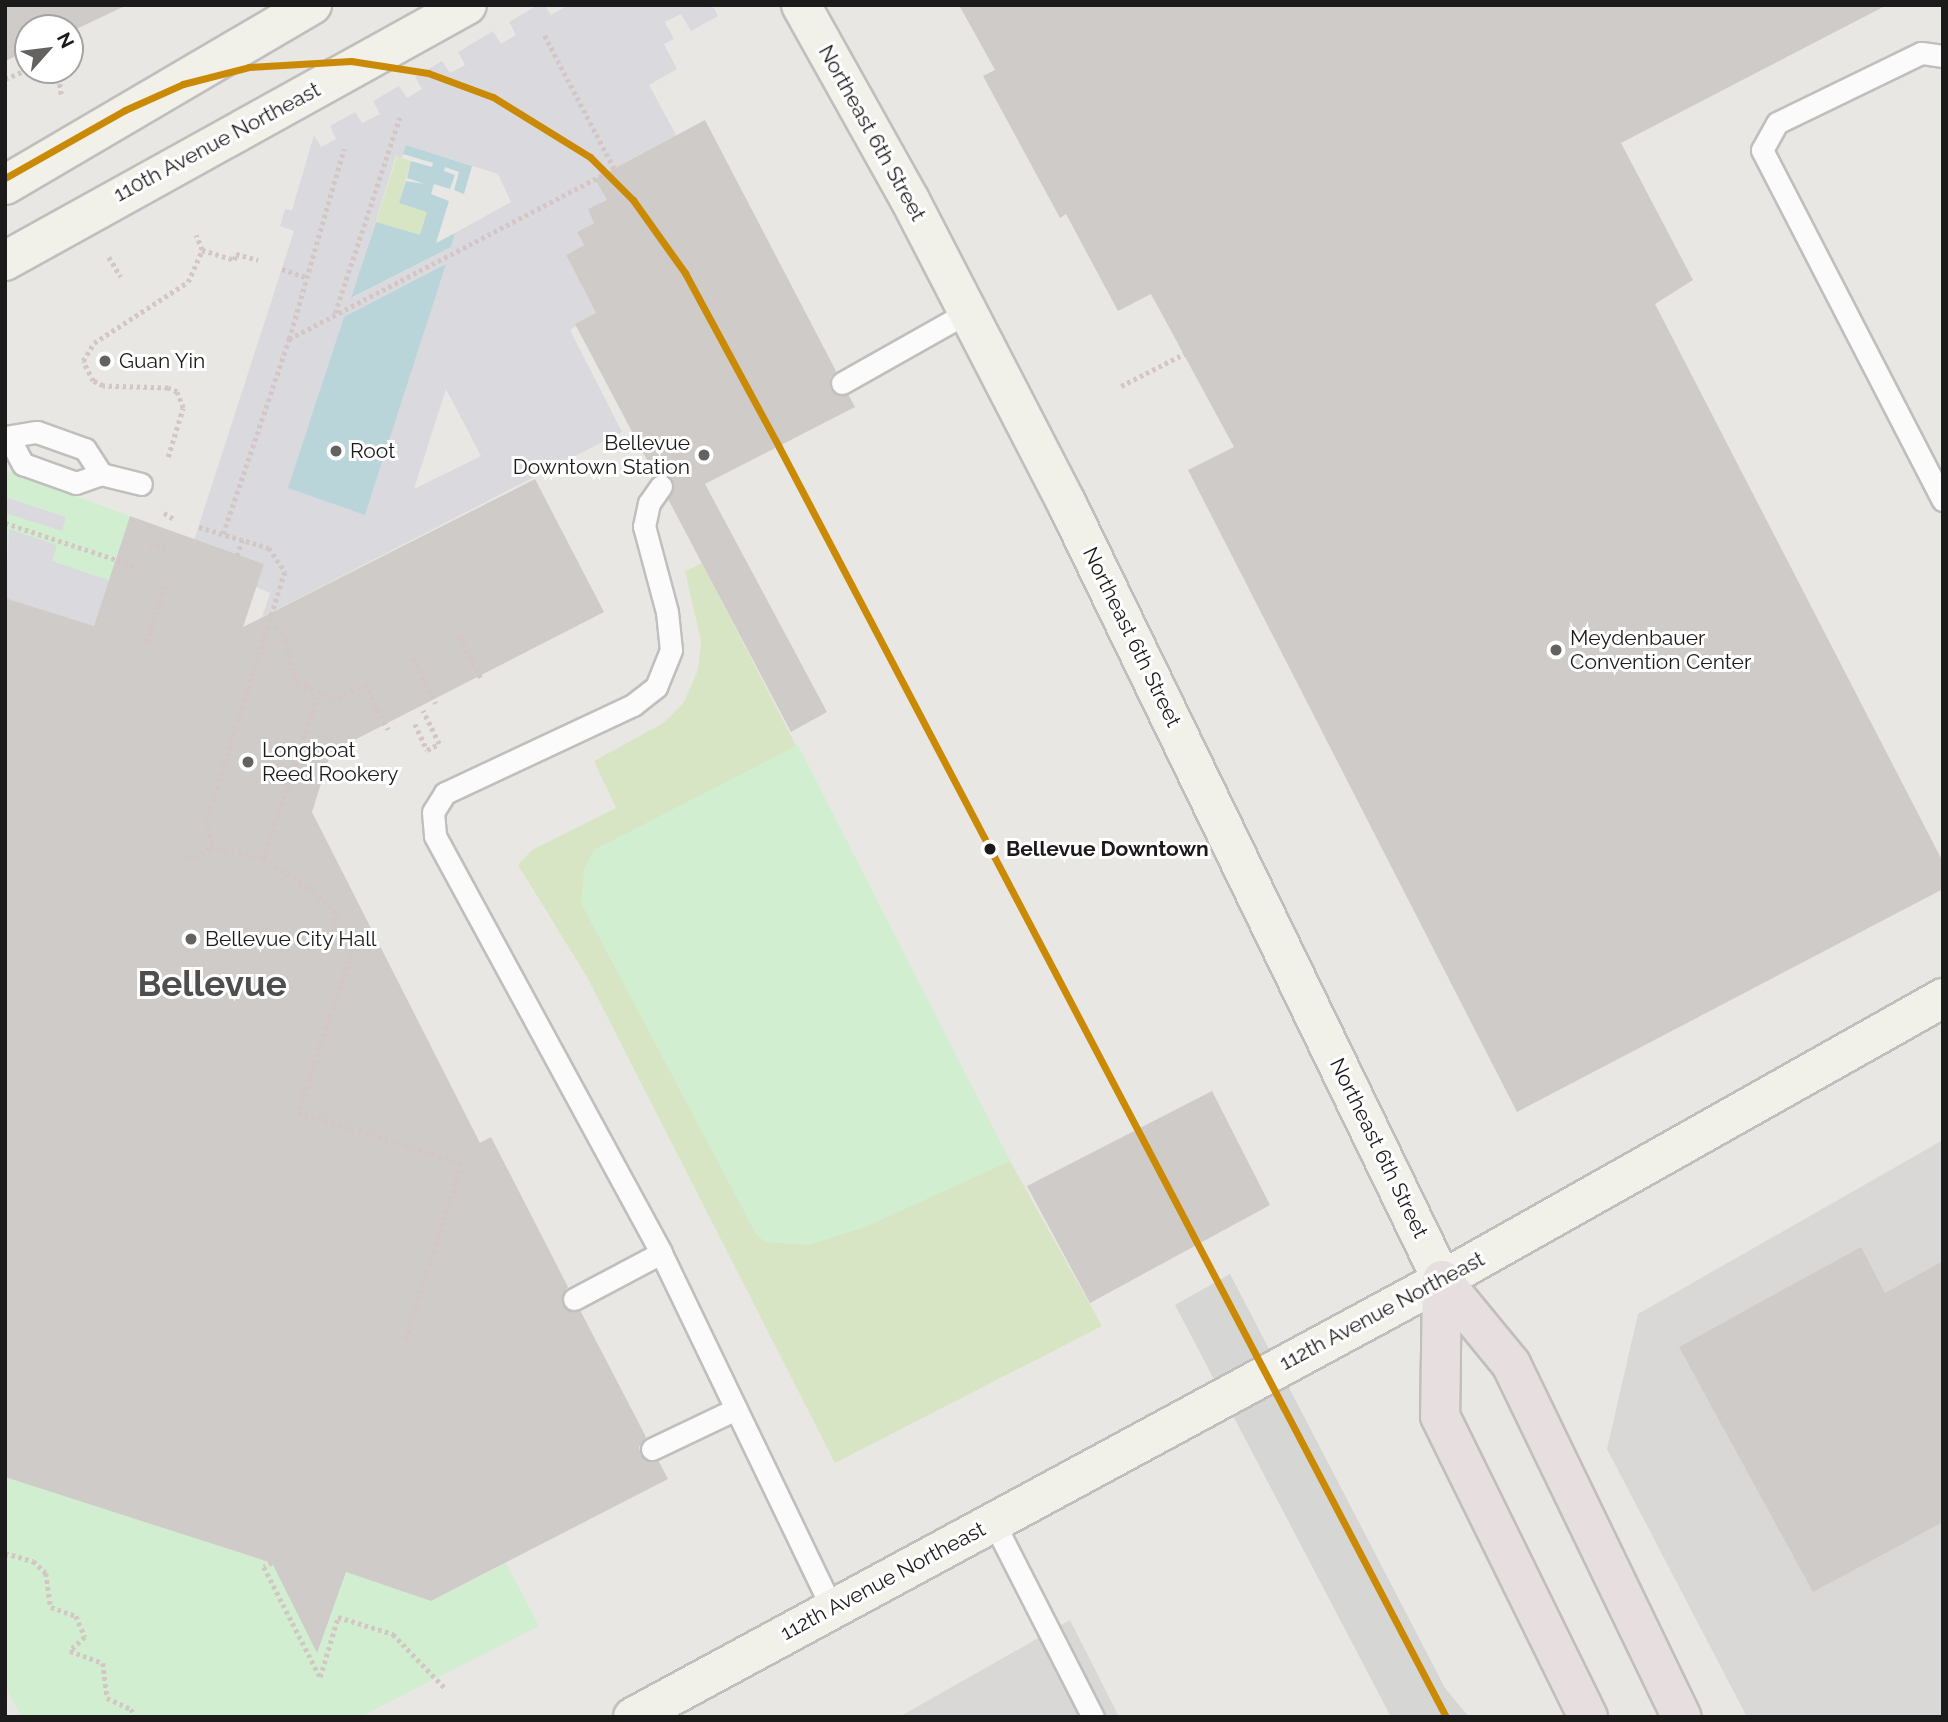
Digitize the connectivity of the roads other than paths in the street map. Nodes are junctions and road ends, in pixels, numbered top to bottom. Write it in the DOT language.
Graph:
graph roads {
  1 [pos="312,5"];
  2 [pos="467,5"];
  3 [pos="801,5"];
  4 [pos="1943,56"];
  5 [pos="5,185"];
  6 [pos="5,261"];
  7 [pos="968,312"];
  8 [pos="842,383"];
  9 [pos="7,438"];
  10 [pos="101,474"];
  11 [pos="141,484"];
  12 [pos="661,486"];
  13 [pos="1943,500"];
  14 [pos="1943,998"];
  15 [pos="661,1253"];
  16 [pos="1442,1280"];
  17 [pos="575,1299"];
  18 [pos="736,1409"];
  19 [pos="652,1449"];
  20 [pos="993,1521"];
  21 [pos="832,1608"];
  22 [pos="633,1717"];
  23 [pos="1093,1717"];
  24 [pos="1588,1717"];
  25 [pos="1682,1717"];
  1 -- 5 [label="street"];
  2 -- 6 [label="street, 110th Avenue Northeast"];
  3 -- 7 [label="street, Northeast 6th Street"];
  4 -- 13 [label="lane"];
  7 -- 8 [label="lane"];
  7 -- 16 [label="street, Northeast 6th Street"];
  9 -- 10 [label="lane"];
  9 -- 10 [label="lane"];
  10 -- 11 [label="lane"];
  12 -- 15 [label="lane"];
  14 -- 16 [label="street, 112th Avenue Northeast"];
  15 -- 17 [label="lane"];
  15 -- 18 [label="lane"];
  16 -- 20 [label="street, 112th Avenue Northeast"];
  16 -- 24 [label="highway"];
  16 -- 25 [label="highway"];
  18 -- 19 [label="lane"];
  18 -- 21 [label="lane"];
  20 -- 21 [label="street, 112th Avenue Northeast"];
  20 -- 23 [label="lane"];
  21 -- 22 [label="street, 112th Avenue Northeast"];
}
